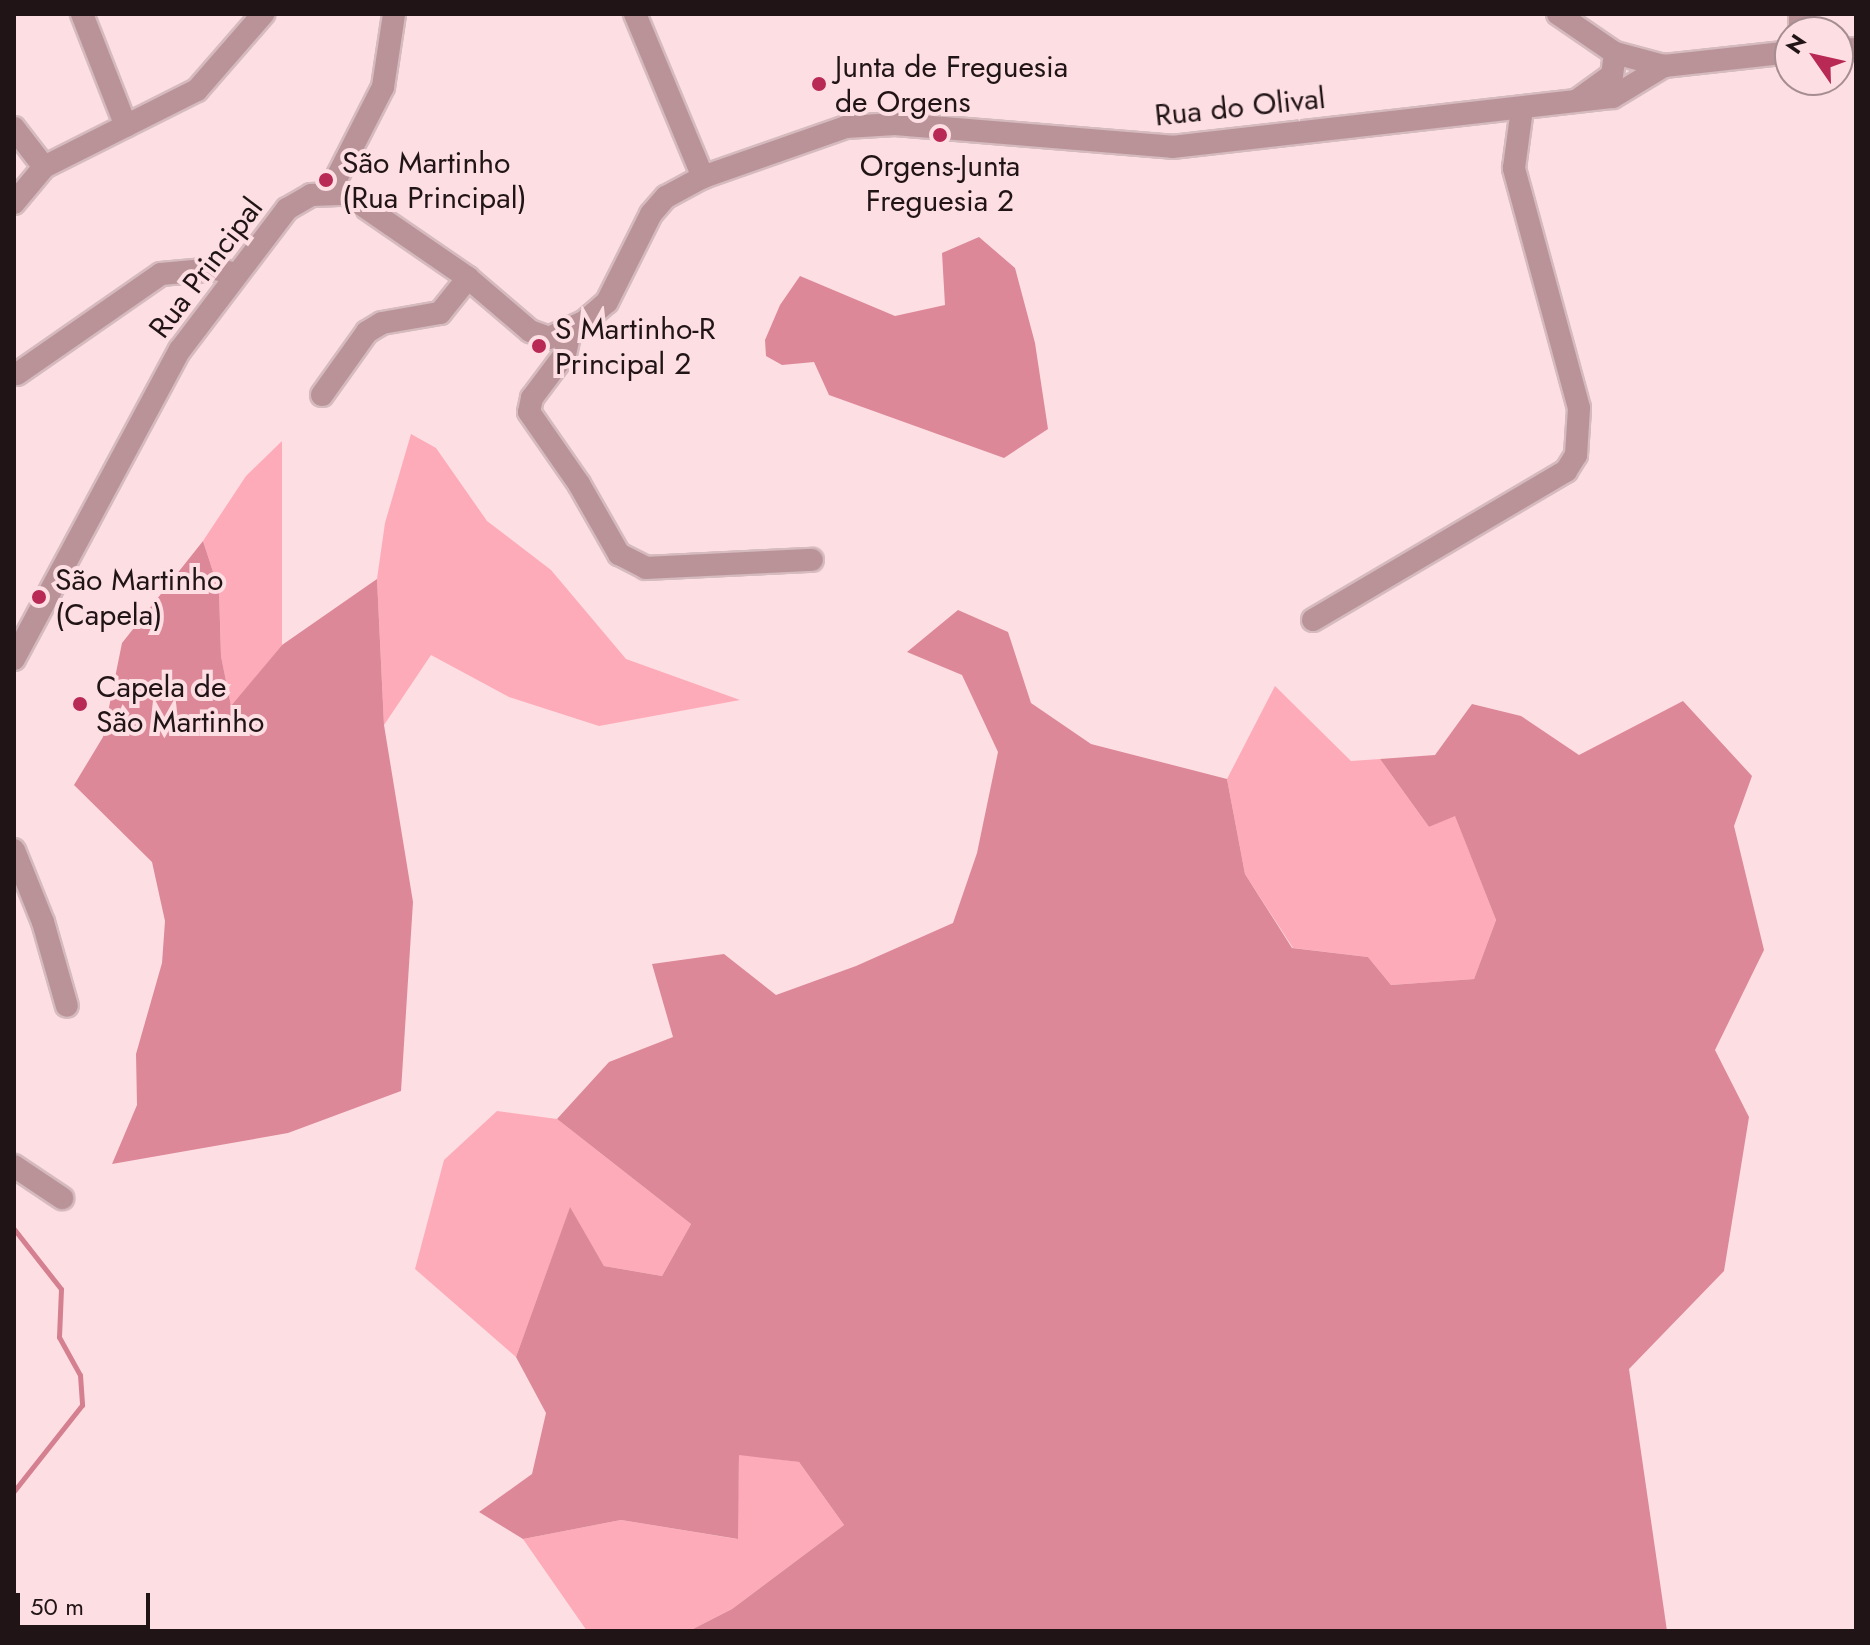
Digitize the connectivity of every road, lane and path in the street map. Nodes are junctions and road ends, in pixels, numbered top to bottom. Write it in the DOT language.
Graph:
graph roads {
  1 [pos="82,14"];
  2 [pos="263,14"];
  3 [pos="394,14"];
  4 [pos="635,14"];
  5 [pos="1558,14"];
  6 [pos="1615,53"];
  7 [pos="1774,54"];
  8 [pos="1664,66"];
  9 [pos="1571,104"];
  10 [pos="1522,109"];
  11 [pos="126,126"];
  12 [pos="14,128"];
  13 [pos="44,167"];
  14 [pos="703,177"];
  15 [pos="330,191"];
  16 [pos="14,203"];
  17 [pos="236,274"];
  18 [pos="468,278"];
  19 [pos="570,331"];
  20 [pos="17,374"];
  21 [pos="322,395"];
  22 [pos="812,560"];
  23 [pos="1313,620"];
  24 [pos="17,650"];
  25 [pos="14,850"];
  26 [pos="67,1006"];
  27 [pos="14,1166"];
  28 [pos="62,1198"];
  1 -- 11 [label="street"];
  2 -- 11 [label="street"];
  3 -- 15 [label="street"];
  4 -- 14 [label="street"];
  5 -- 6 [label="street"];
  6 -- 8 [label="street"];
  6 -- 9 [label="street, Rua do Olival"];
  7 -- 8 [label="street"];
  8 -- 9 [label="street, Rua do Olival"];
  9 -- 10 [label="street, Rua do Olival"];
  10 -- 14 [label="street, Rua do Olival"];
  10 -- 23 [label="street"];
  11 -- 13 [label="street"];
  12 -- 13 [label="street"];
  13 -- 16 [label="street"];
  14 -- 19 [label="street, Rua do Olival"];
  15 -- 17 [label="street, Rua Principal"];
  15 -- 18 [label="street"];
  17 -- 20 [label="street"];
  17 -- 24 [label="street, Rua Principal"];
  18 -- 19 [label="street"];
  18 -- 21 [label="street"];
  19 -- 22 [label="street"];
  25 -- 26 [label="street"];
  27 -- 28 [label="street"];
}
